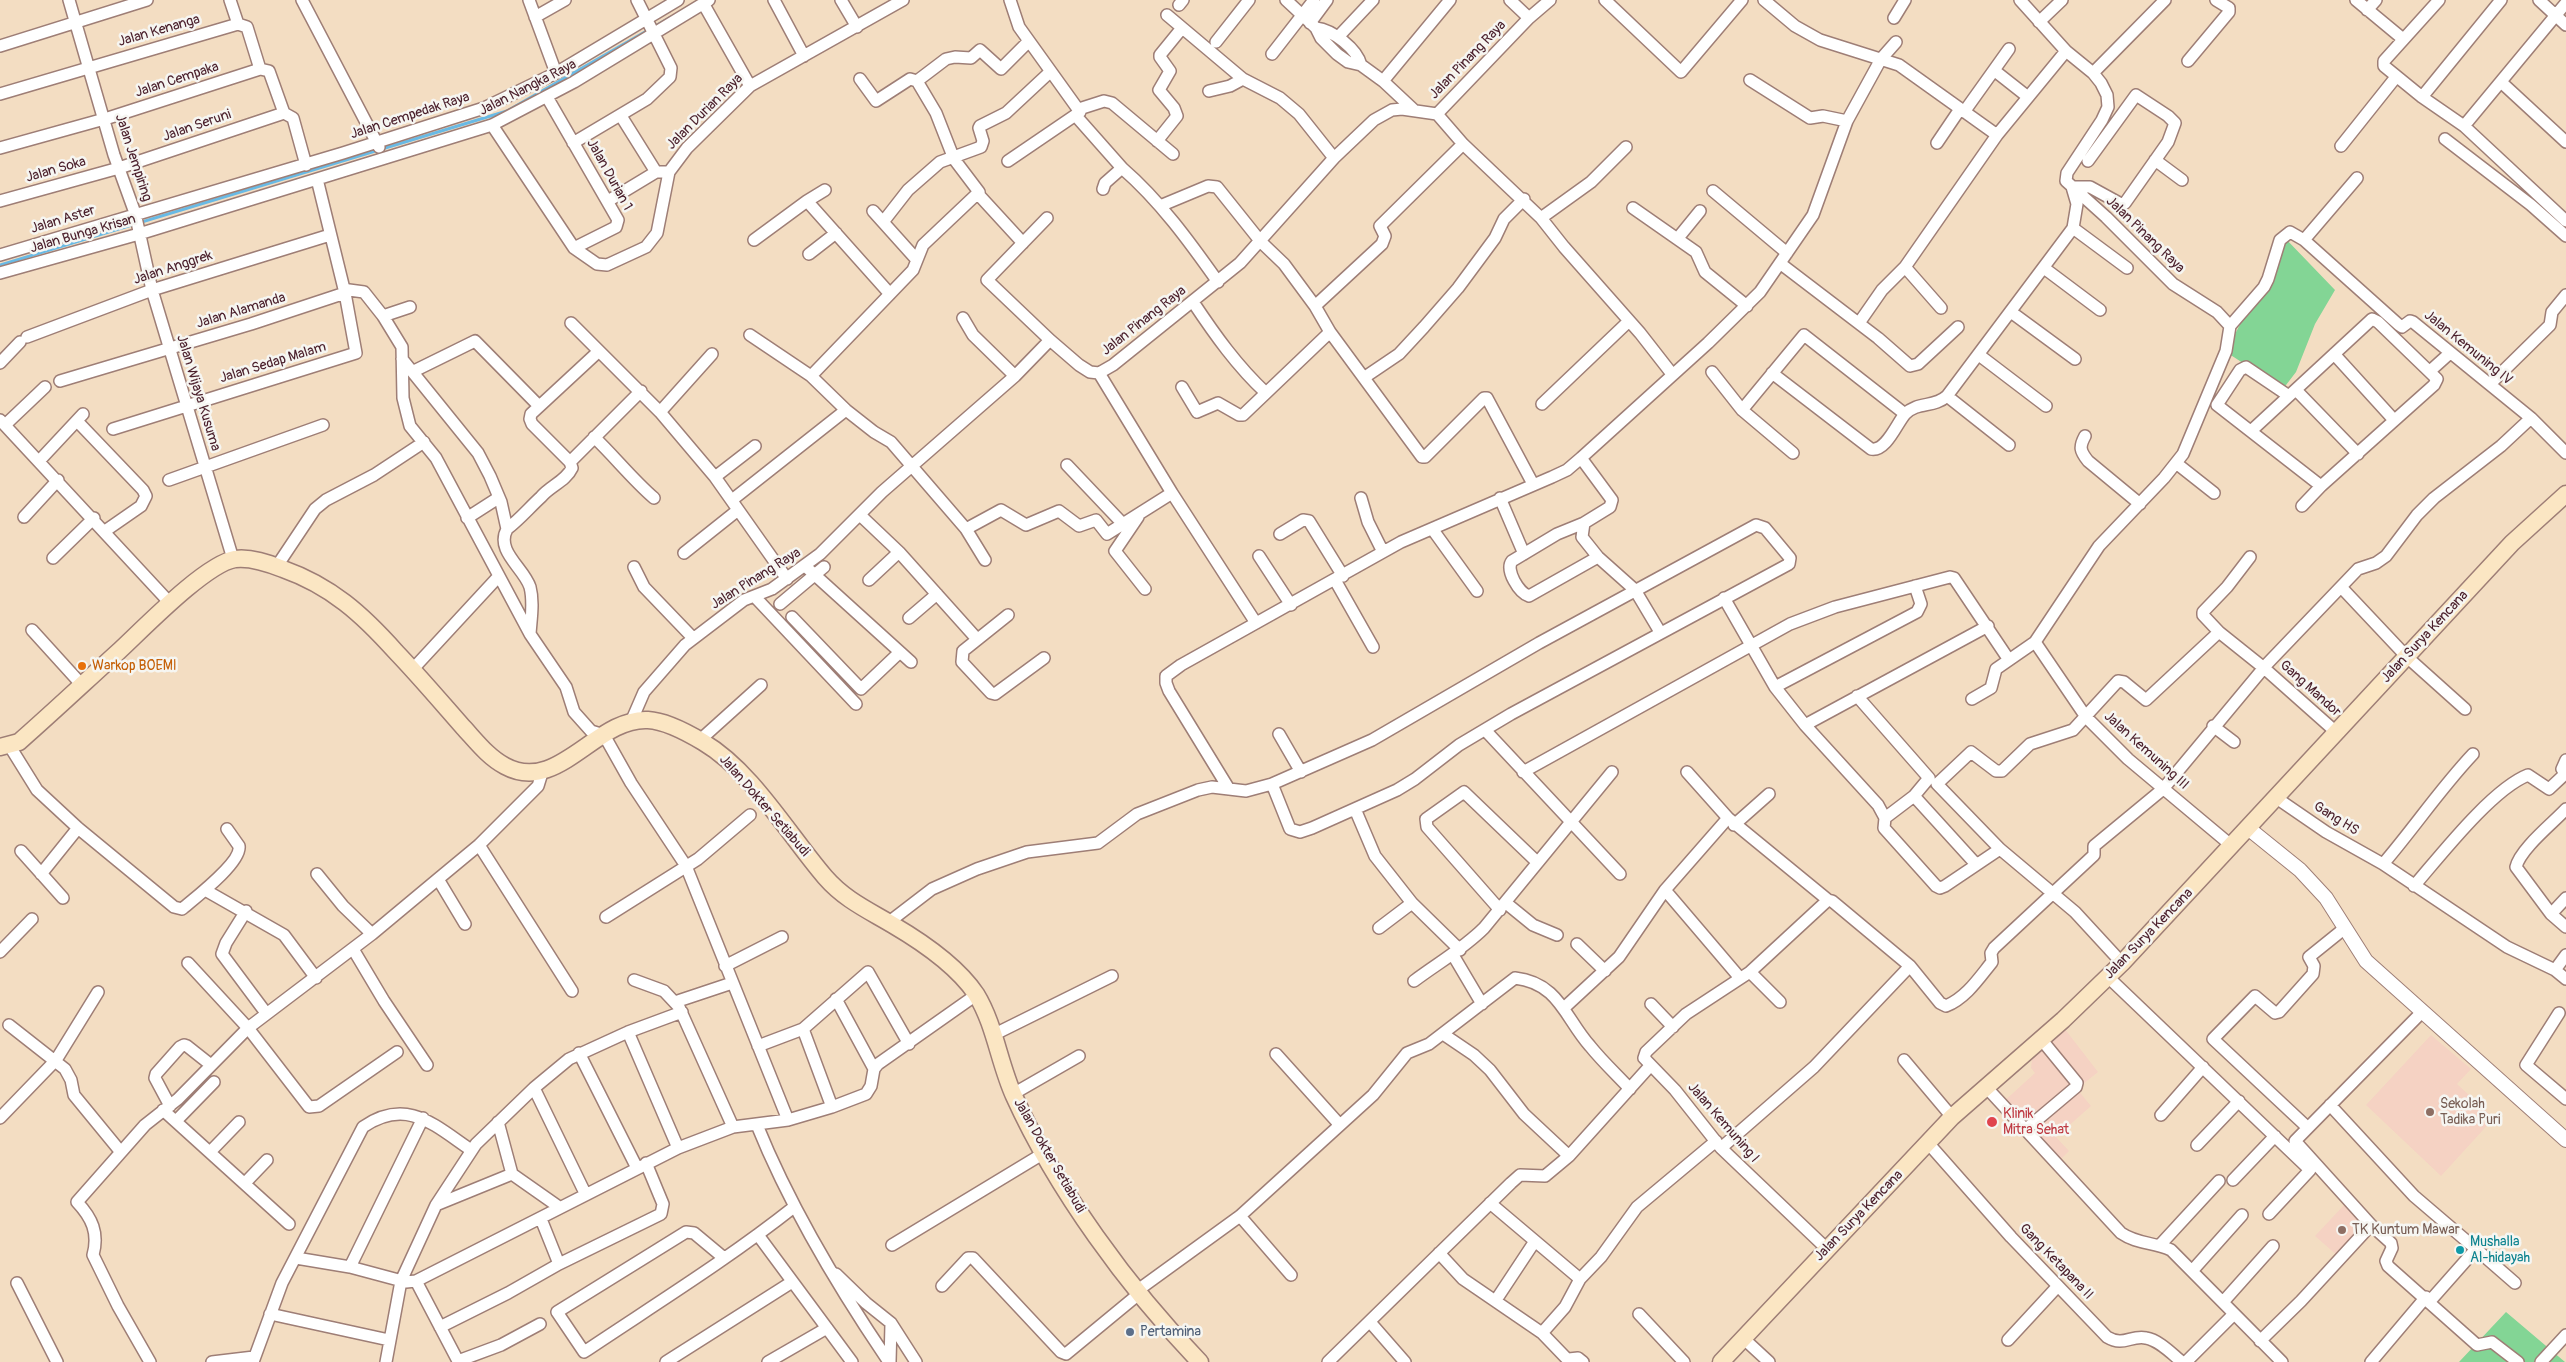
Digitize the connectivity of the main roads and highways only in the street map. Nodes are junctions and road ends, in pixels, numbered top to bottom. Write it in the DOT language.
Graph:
graph roads {
  1 [pos="2566,494"];
  2 [pos="4,746"];
  3 [pos="1200,1362"];
  4 [pos="1721,1362"];
  1 -- 4 [label="main road, Jalan Surya Kencana"];
  2 -- 3 [label="main road, Jalan Dokter Setiabudi"];
}
